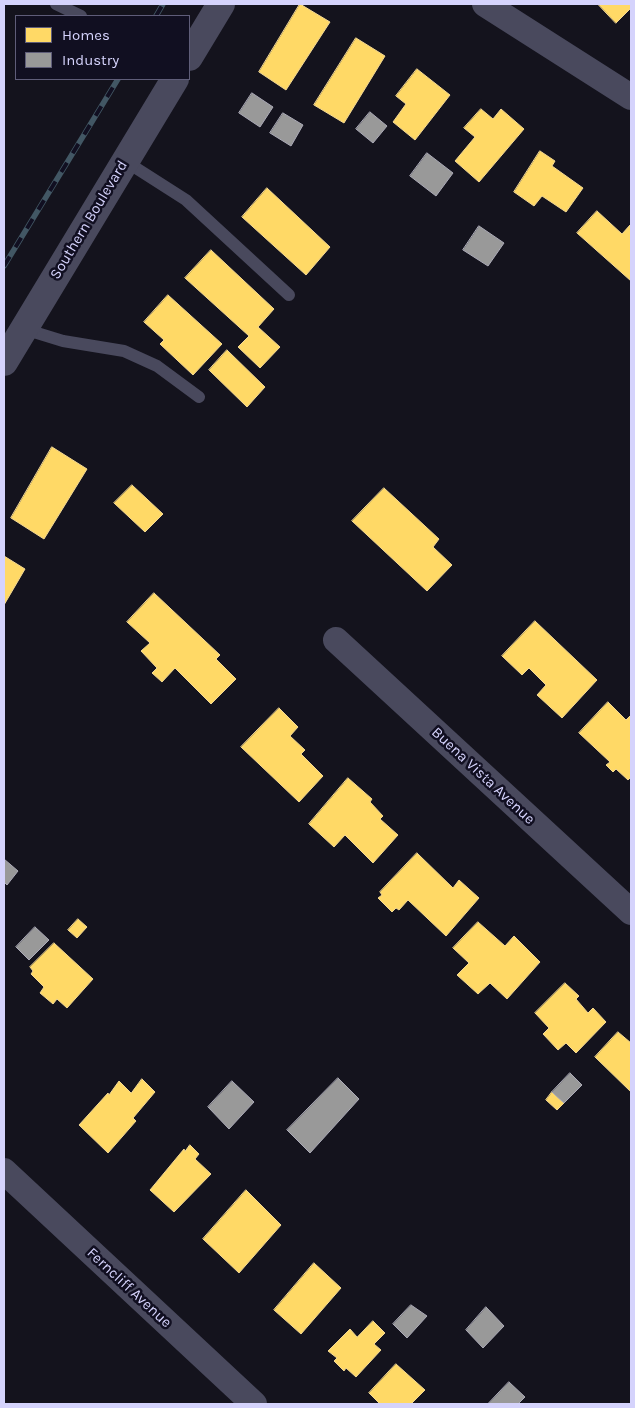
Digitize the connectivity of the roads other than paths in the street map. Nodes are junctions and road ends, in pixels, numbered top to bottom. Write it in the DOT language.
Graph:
graph roads {
  1 [pos="56,4"];
  2 [pos="221,4"];
  3 [pos="485,4"];
  4 [pos="79,15"];
  5 [pos="190,55"];
  6 [pos="174,80"];
  7 [pos="631,97"];
  8 [pos="125,161"];
  9 [pos="289,295"];
  10 [pos="24,329"];
  11 [pos="4,362"];
  12 [pos="199,397"];
  13 [pos="336,640"];
  14 [pos="631,912"];
  15 [pos="4,1171"];
  16 [pos="254,1404"];
  1 -- 4 [label="lane"];
  2 -- 5 [label="street"];
  3 -- 7 [label="street"];
  6 -- 8 [label="street, Southern Boulevard"];
  8 -- 9 [label="lane"];
  8 -- 10 [label="street, Southern Boulevard"];
  10 -- 11 [label="street, Southern Boulevard"];
  10 -- 12 [label="lane"];
  13 -- 14 [label="street, Buena Vista Avenue"];
  15 -- 16 [label="street, Ferncliff Avenue"];
}
